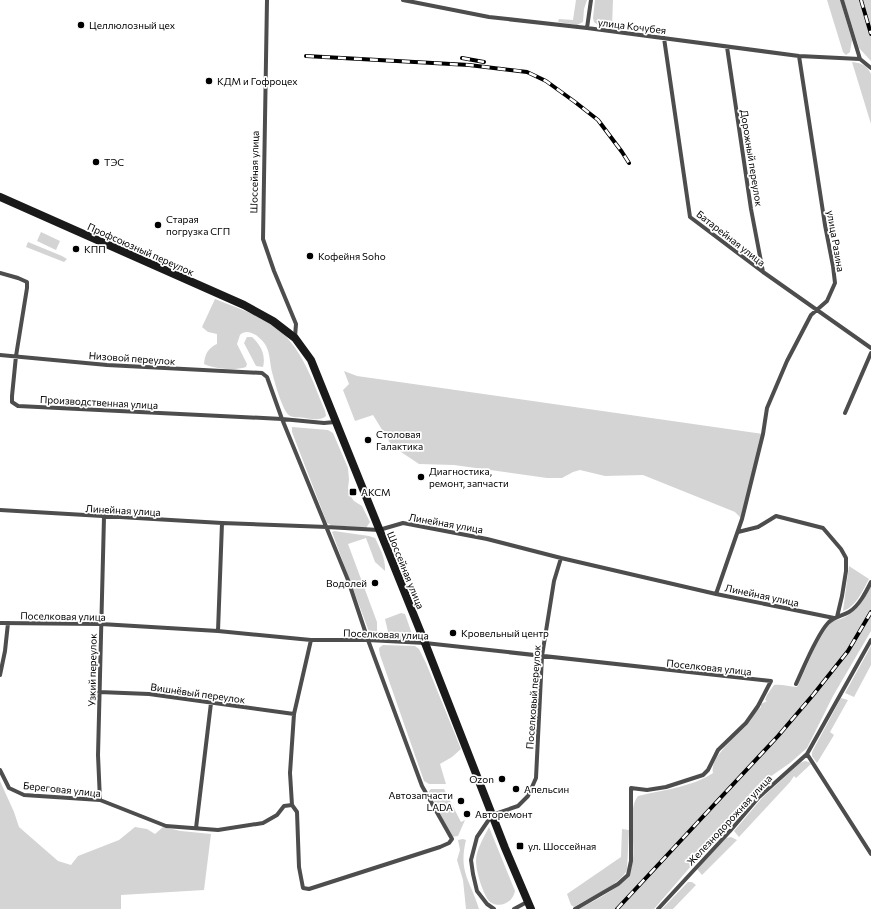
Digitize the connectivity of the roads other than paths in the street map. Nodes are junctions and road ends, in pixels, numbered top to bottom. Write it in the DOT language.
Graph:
graph roads {
  1 [pos="267,0"];
  2 [pos="403,0"];
  3 [pos="591,0"];
  4 [pos="842,0"];
  5 [pos="587,28"];
  6 [pos="664,38"];
  7 [pos="727,47"];
  8 [pos="799,56"];
  9 [pos="860,59"];
  10 [pos="871,68"];
  11 [pos="0,198"];
  12 [pos="763,272"];
  13 [pos="0,273"];
  14 [pos="818,310"];
  15 [pos="273,320"];
  16 [pos="295,338"];
  17 [pos="871,348"];
  18 [pos="871,353"];
  19 [pos="0,355"];
  20 [pos="16,356"];
  21 [pos="845,413"];
  22 [pos="282,419"];
  23 [pos="335,422"];
  24 [pos="0,510"];
  25 [pos="104,517"];
  26 [pos="222,523"];
  27 [pos="327,527"];
  28 [pos="379,530"];
  29 [pos="738,532"];
  30 [pos="561,558"];
  31 [pos="871,582"];
  32 [pos="716,594"];
  33 [pos="836,618"];
  34 [pos="0,623"];
  35 [pos="8,623"];
  36 [pos="101,624"];
  37 [pos="218,631"];
  38 [pos="311,640"];
  39 [pos="368,640"];
  40 [pos="871,640"];
  41 [pos="425,643"];
  42 [pos="542,656"];
  43 [pos="0,675"];
  44 [pos="796,684"];
  45 [pos="99,692"];
  46 [pos="211,703"];
  47 [pos="294,714"];
  48 [pos="807,754"];
  49 [pos="0,770"];
  50 [pos="100,800"];
  51 [pos="292,805"];
  52 [pos="492,815"];
  53 [pos="196,828"];
  54 [pos="871,854"];
  55 [pos="529,905"];
  56 [pos="494,909"];
  57 [pos="514,909"];
  58 [pos="575,909"];
  59 [pos="658,909"];
  1 -- 16 [label="street, Шоссейная улица"];
  2 -- 5 [label="street, улица Кочубея"];
  3 -- 5 [label="street"];
  4 -- 9 [label="street"];
  5 -- 6 [label="street, улица Кочубея"];
  6 -- 7 [label="street, улица Кочубея"];
  6 -- 12 [label="street, Батарейная улица"];
  7 -- 8 [label="street, улица Кочубея"];
  7 -- 12 [label="street, Дорожный переулок"];
  8 -- 9 [label="street, улица Кочубея"];
  8 -- 14 [label="street, улица Разина"];
  9 -- 10 [label="street"];
  11 -- 15 [label="main road, Профсоюзный переулок"];
  12 -- 14 [label="street, Батарейная улица"];
  13 -- 20 [label="street, Производственная улица"];
  14 -- 17 [label="street, Батарейная улица"];
  14 -- 29 [label="street, улица Разина"];
  15 -- 16 [label="main road, Шоссейная улица"];
  16 -- 23 [label="main road, Шоссейная улица"];
  18 -- 21 [label="street"];
  19 -- 20 [label="street, Низовой переулок"];
  20 -- 22 [label="street, Низовой переулок"];
  20 -- 22 [label="street, Производственная улица"];
  22 -- 23 [label="street, Производственная улица"];
  22 -- 27 [label="street"];
  23 -- 28 [label="main road, Шоссейная улица"];
  24 -- 25 [label="street, Линейная улица"];
  25 -- 26 [label="street, Линейная улица"];
  25 -- 36 [label="street, Узкий переулок"];
  26 -- 27 [label="street, Линейная улица"];
  26 -- 37 [label="street"];
  27 -- 28 [label="street, Линейная улица"];
  27 -- 39 [label="street"];
  28 -- 30 [label="street, Линейная улица"];
  28 -- 41 [label="main road, Шоссейная улица"];
  29 -- 32 [label="street, улица Разина"];
  29 -- 33 [label="street"];
  30 -- 32 [label="street, Линейная улица"];
  30 -- 42 [label="street, Поселковый переулок"];
  31 -- 33 [label="street"];
  32 -- 33 [label="street, Линейная улица"];
  33 -- 44 [label="street"];
  34 -- 35 [label="street, Поселковая улица"];
  35 -- 36 [label="street, Поселковая улица"];
  35 -- 43 [label="street"];
  36 -- 37 [label="street, Поселковая улица"];
  36 -- 45 [label="street, Узкий переулок"];
  37 -- 38 [label="street, Поселковая улица"];
  38 -- 39 [label="street, Поселковая улица"];
  38 -- 47 [label="street"];
  39 -- 41 [label="street, Поселковая улица"];
  39 -- 51 [label="street"];
  40 -- 48 [label="street, Железнодорожная улица"];
  41 -- 42 [label="street, Поселковая улица"];
  41 -- 52 [label="main road, Шоссейная улица"];
  42 -- 52 [label="street, Поселковый переулок"];
  42 -- 58 [label="street, Поселковая улица"];
  45 -- 46 [label="street, Вишнёвый переулок"];
  45 -- 50 [label="street, Узкий переулок"];
  46 -- 47 [label="street, Вишнёвый переулок"];
  46 -- 53 [label="street"];
  47 -- 51 [label="street"];
  48 -- 54 [label="street"];
  48 -- 59 [label="street, Железнодорожная улица"];
  49 -- 50 [label="street, Береговая улица"];
  50 -- 53 [label="street, Береговая улица"];
  51 -- 53 [label="street, Береговая улица"];
  52 -- 55 [label="main road, Шоссейная улица"];
  52 -- 56 [label="street"];
  55 -- 57 [label="street, Шоссейная улица"];
}
